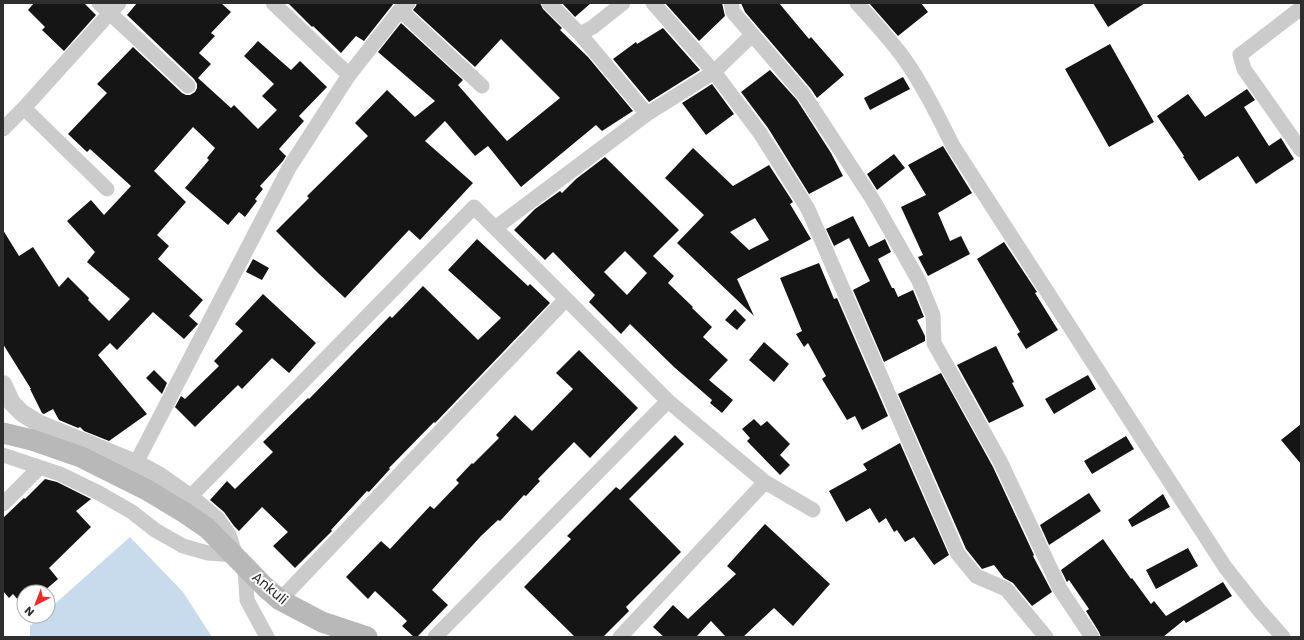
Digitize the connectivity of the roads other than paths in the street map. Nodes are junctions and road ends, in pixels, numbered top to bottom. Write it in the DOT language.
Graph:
graph roads {
  1 [pos="273,3"];
  2 [pos="549,3"];
  3 [pos="623,3"];
  4 [pos="653,3"];
  5 [pos="731,3"];
  6 [pos="857,3"];
  7 [pos="110,6"];
  8 [pos="404,6"];
  9 [pos="1301,8"];
  10 [pos="580,34"];
  11 [pos="752,35"];
  12 [pos="714,72"];
  13 [pos="349,75"];
  14 [pos="188,86"];
  15 [pos="482,86"];
  16 [pos="24,108"];
  17 [pos="647,114"];
  18 [pos="3,129"];
  19 [pos="1301,150"];
  20 [pos="107,189"];
  21 [pos="495,228"];
  22 [pos="566,299"];
  23 [pos="3,384"];
  24 [pos="668,401"];
  25 [pos="3,433"];
  26 [pos="3,455"];
  27 [pos="136,463"];
  28 [pos="39,468"];
  29 [pos="765,482"];
  30 [pos="190,497"];
  31 [pos="3,504"];
  32 [pos="813,510"];
  33 [pos="240,561"];
  34 [pos="280,600"];
  35 [pos="267,637"];
  36 [pos="367,637"];
  37 [pos="435,637"];
  38 [pos="620,637"];
  39 [pos="1046,637"];
  40 [pos="1092,637"];
  41 [pos="1283,637"];
  1 -- 13 [label="street"];
  2 -- 10 [label="street"];
  3 -- 10 [label="street"];
  4 -- 12 [label="street"];
  5 -- 11 [label="street"];
  6 -- 41 [label="street"];
  7 -- 14 [label="street"];
  7 -- 16 [label="street"];
  8 -- 13 [label="street"];
  8 -- 15 [label="street"];
  9 -- 19 [label="street"];
  10 -- 17 [label="street"];
  11 -- 12 [label="street"];
  11 -- 40 [label="street"];
  12 -- 17 [label="street"];
  12 -- 39 [label="street"];
  13 -- 27 [label="street"];
  16 -- 18 [label="street"];
  16 -- 20 [label="street"];
  17 -- 21 [label="street"];
  21 -- 22 [label="street"];
  21 -- 30 [label="street"];
  22 -- 24 [label="street"];
  22 -- 34 [label="street"];
  23 -- 27 [label="street"];
  24 -- 29 [label="street"];
  24 -- 37 [label="street"];
  25 -- 33 [label="main road, Ankuli"];
  26 -- 28 [label="street"];
  27 -- 30 [label="street"];
  28 -- 31 [label="street"];
  28 -- 33 [label="street"];
  29 -- 32 [label="street"];
  29 -- 38 [label="street"];
  30 -- 33 [label="street"];
  33 -- 34 [label="main road, Ankuli"];
  33 -- 35 [label="street"];
  34 -- 36 [label="main road, Ankuli"];
}
